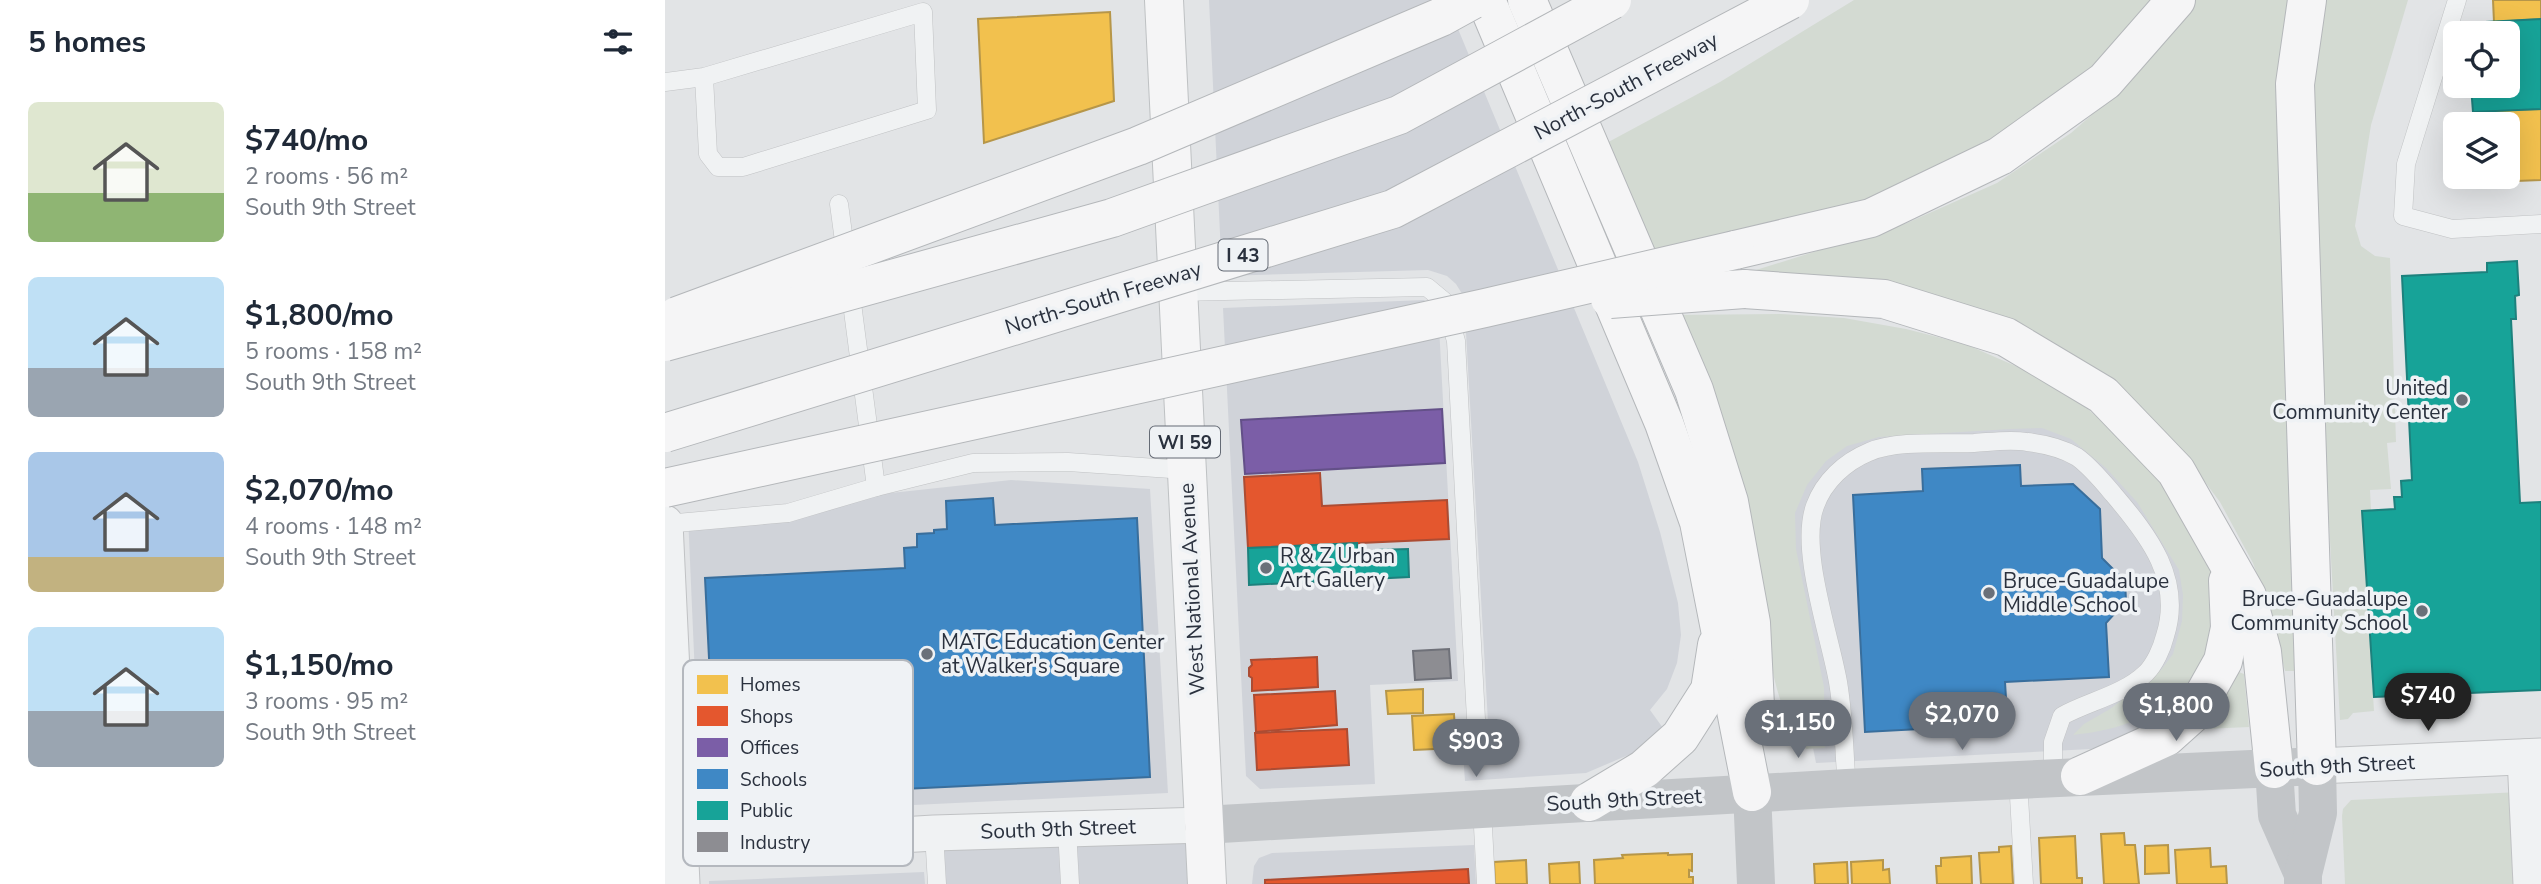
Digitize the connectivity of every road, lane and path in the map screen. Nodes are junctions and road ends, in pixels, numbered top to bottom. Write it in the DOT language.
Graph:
graph roads {
  1 [pos="1164,0"];
  2 [pos="1472,0"];
  3 [pos="1486,0"];
  4 [pos="1527,0"];
  5 [pos="1612,0"];
  6 [pos="1790,0"];
  7 [pos="2176,0"];
  8 [pos="2307,0"];
  9 [pos="2457,0"];
  10 [pos="704,77"];
  11 [pos="665,82"];
  12 [pos="839,204"];
  13 [pos="2541,224"];
  14 [pos="1178,292"];
  15 [pos="1485,308"];
  16 [pos="665,320"];
  17 [pos="665,342"];
  18 [pos="665,433"];
  19 [pos="1186,470"];
  20 [pos="876,487"];
  21 [pos="665,488"];
  22 [pos="665,524"];
  23 [pos="2224,551"];
  24 [pos="1720,625"];
  25 [pos="1476,719"];
  26 [pos="2533,756"];
  27 [pos="2317,766"];
  28 [pos="2274,769"];
  29 [pos="2050,778"];
  30 [pos="1847,788"];
  31 [pos="1752,792"];
  32 [pos="1589,802"];
  33 [pos="1482,808"];
  34 [pos="1204,825"];
  35 [pos="1067,829"];
  36 [pos="934,833"];
  37 [pos="913,834"];
  38 [pos="673,849"];
  39 [pos="2303,879"];
  40 [pos="683,884"];
  41 [pos="937,884"];
  42 [pos="1070,884"];
  43 [pos="1207,884"];
  44 [pos="1486,884"];
  45 [pos="1756,884"];
  46 [pos="2024,884"];
  47 [pos="2532,884"];
  1 -- 14 [label="main road, West National Avenue / WI 59"];
  2 -- 16 [label="main road, bridge"];
  3 -- 24 [label="main road"];
  4 -- 31 [label="main road"];
  5 -- 17 [label="main road, bridge"];
  6 -- 18 [label="main road, North-South Freeway / I 43, bridge"];
  7 -- 15 [label="main road, bridge"];
  8 -- 27 [label="main road"];
  9 -- 13 [label="lane"];
  10 -- 10 [label="lane"];
  10 -- 11 [label="lane"];
  12 -- 20 [label="lane"];
  14 -- 19 [label="main road, West National Avenue / WI 59"];
  14 -- 25 [label="lane"];
  15 -- 21 [label="main road, bridge"];
  15 -- 23 [label="main road, bridge"];
  19 -- 20 [label="lane"];
  19 -- 34 [label="main road, West National Avenue / WI 59"];
  20 -- 22 [label="lane"];
  22 -- 38 [label="street"];
  23 -- 28 [label="main road"];
  23 -- 29 [label="main road"];
  24 -- 31 [label="main road"];
  24 -- 32 [label="main road"];
  26 -- 27 [label="street, South 9th Street"];
  26 -- 47 [label="street"];
  27 -- 28 [label="street, South 9th Street"];
  27 -- 39 [label="street"];
  28 -- 29 [label="street, South 9th Street"];
  28 -- 39 [label="street"];
  29 -- 30 [label="street, South 9th Street"];
  29 -- 30 [label="lane"];
  29 -- 46 [label="lane"];
  30 -- 31 [label="street, South 9th Street"];
  31 -- 32 [label="street, South 9th Street"];
  31 -- 45 [label="street"];
  32 -- 33 [label="street, South 9th Street"];
  33 -- 34 [label="street, South 9th Street"];
  33 -- 44 [label="lane"];
  34 -- 35 [label="street, South 9th Street"];
  34 -- 43 [label="main road, West National Avenue / WI 59"];
  35 -- 36 [label="street, South 9th Street"];
  35 -- 42 [label="lane"];
  36 -- 37 [label="street, South 9th Street"];
  36 -- 41 [label="lane"];
  38 -- 40 [label="street"];
}
